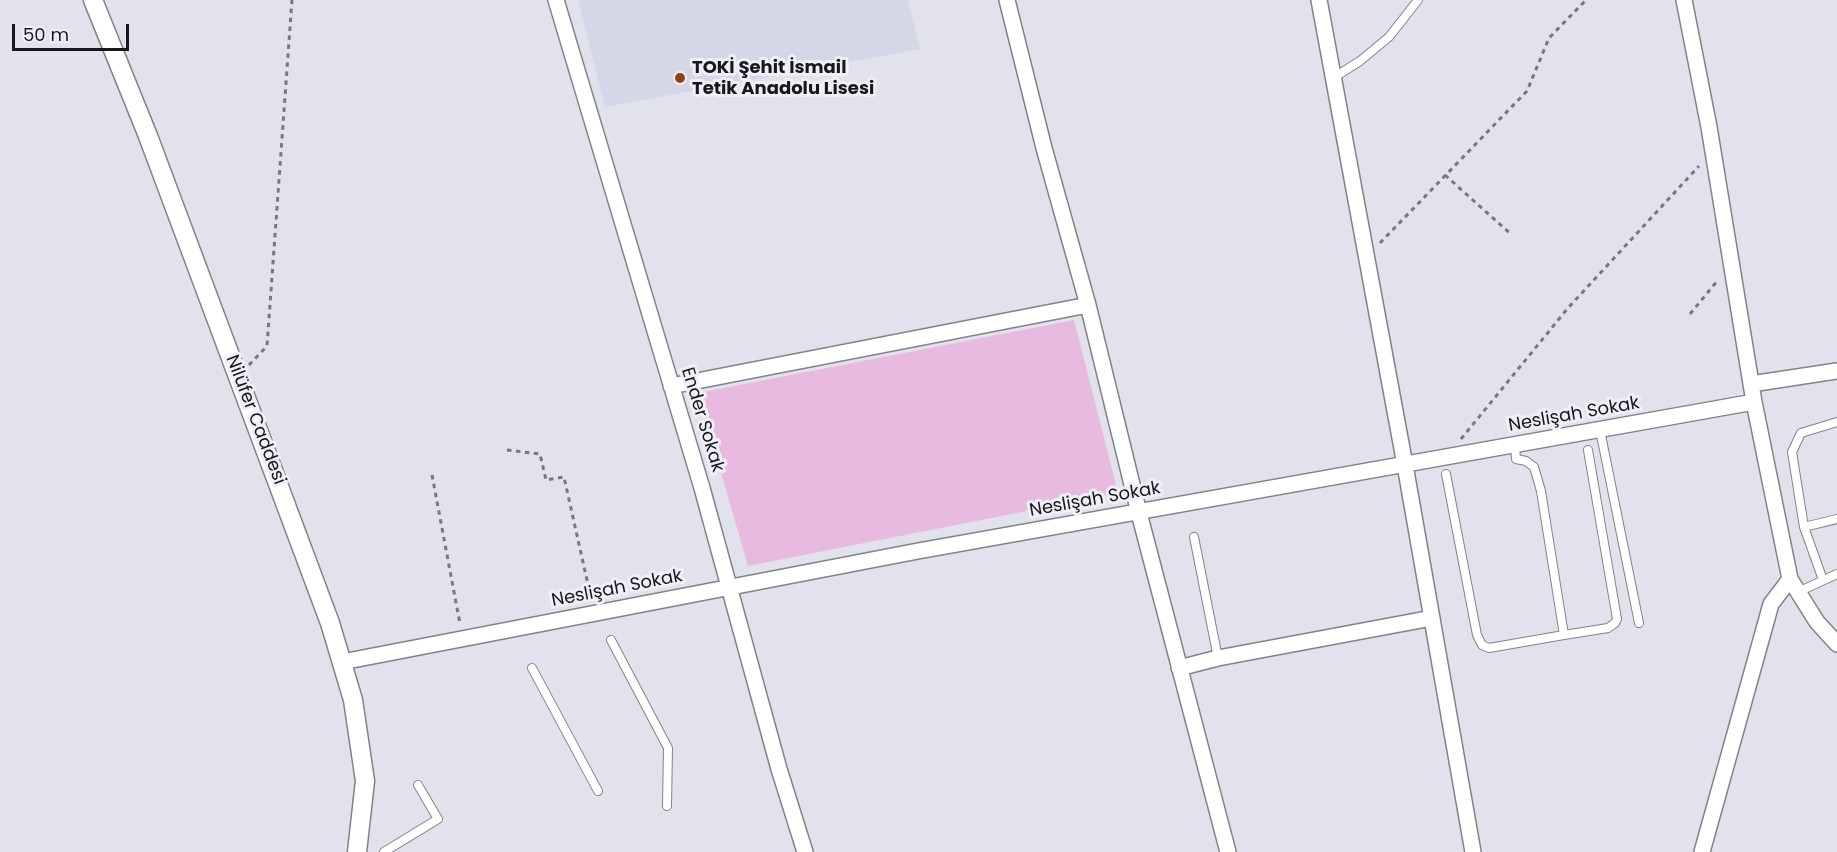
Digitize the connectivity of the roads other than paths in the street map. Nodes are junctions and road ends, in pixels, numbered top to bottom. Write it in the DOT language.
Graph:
graph roads {
  1 [pos="93,0"];
  2 [pos="556,0"];
  3 [pos="1007,0"];
  4 [pos="1319,0"];
  5 [pos="1418,0"];
  6 [pos="1684,0"];
  7 [pos="1333,78"];
  8 [pos="1088,305"];
  9 [pos="1837,371"];
  10 [pos="1751,384"];
  11 [pos="671,386"];
  12 [pos="1754,402"];
  13 [pos="1837,422"];
  14 [pos="1600,430"];
  15 [pos="1515,445"];
  16 [pos="1588,450"];
  17 [pos="1405,465"];
  18 [pos="1446,474"];
  19 [pos="1139,513"];
  20 [pos="1837,519"];
  21 [pos="1804,526"];
  22 [pos="1194,537"];
  23 [pos="1837,574"];
  24 [pos="1823,580"];
  25 [pos="1794,586"];
  26 [pos="730,587"];
  27 [pos="1432,618"];
  28 [pos="1639,623"];
  29 [pos="1564,635"];
  30 [pos="611,640"];
  31 [pos="1837,644"];
  32 [pos="1218,658"];
  33 [pos="342,662"];
  34 [pos="532,668"];
  35 [pos="1179,668"];
  36 [pos="418,784"];
  37 [pos="598,791"];
  38 [pos="667,806"];
  39 [pos="357,852"];
  40 [pos="384,852"];
  41 [pos="805,852"];
  42 [pos="1228,852"];
  43 [pos="1473,852"];
  44 [pos="1702,852"];
  1 -- 33 [label="street, Nilüfer Caddesi"];
  2 -- 11 [label="street, Ender Sokak"];
  3 -- 8 [label="street"];
  4 -- 7 [label="street"];
  5 -- 7 [label="lane"];
  6 -- 10 [label="street"];
  7 -- 17 [label="street"];
  8 -- 11 [label="street"];
  8 -- 19 [label="street"];
  9 -- 10 [label="street"];
  10 -- 12 [label="street"];
  11 -- 26 [label="street, Ender Sokak"];
  12 -- 14 [label="street, Neslişah Sokak"];
  12 -- 25 [label="street"];
  13 -- 21 [label="lane"];
  14 -- 15 [label="street, Neslişah Sokak"];
  14 -- 28 [label="lane"];
  15 -- 17 [label="street, Neslişah Sokak"];
  15 -- 29 [label="lane"];
  16 -- 29 [label="lane"];
  17 -- 19 [label="street, Neslişah Sokak"];
  17 -- 27 [label="street"];
  18 -- 29 [label="lane"];
  19 -- 26 [label="street, Neslişah Sokak"];
  19 -- 35 [label="street"];
  20 -- 21 [label="lane"];
  21 -- 24 [label="lane"];
  22 -- 32 [label="lane"];
  23 -- 24 [label="lane"];
  24 -- 25 [label="lane"];
  25 -- 31 [label="street"];
  25 -- 44 [label="street"];
  26 -- 33 [label="street, Neslişah Sokak"];
  26 -- 41 [label="street, Ender Sokak"];
  27 -- 32 [label="street"];
  27 -- 43 [label="street"];
  30 -- 38 [label="lane"];
  32 -- 35 [label="street"];
  33 -- 39 [label="street, Nilüfer Caddesi"];
  34 -- 37 [label="lane"];
  35 -- 42 [label="street"];
  36 -- 40 [label="lane"];
}
